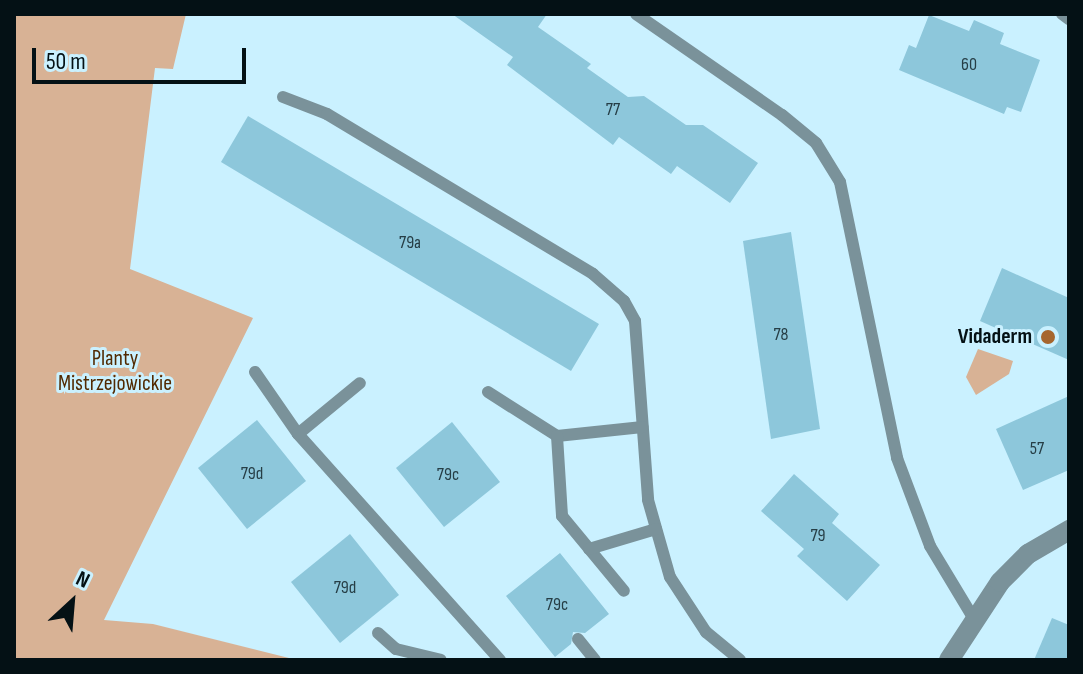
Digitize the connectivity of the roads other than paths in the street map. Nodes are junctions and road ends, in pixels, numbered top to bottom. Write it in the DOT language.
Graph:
graph roads {
  1 [pos="636,14"];
  2 [pos="1062,14"];
  3 [pos="1069,19"];
  4 [pos="283,97"];
  5 [pos="255,372"];
  6 [pos="360,383"];
  7 [pos="488,392"];
  8 [pos="643,427"];
  9 [pos="298,434"];
  10 [pos="557,436"];
  11 [pos="656,529"];
  12 [pos="1069,530"];
  13 [pos="589,549"];
  14 [pos="624,591"];
  15 [pos="974,619"];
  16 [pos="378,633"];
  17 [pos="578,639"];
  18 [pos="441,660"];
  19 [pos="500,660"];
  20 [pos="595,660"];
  21 [pos="740,660"];
  22 [pos="949,660"];
  1 -- 15 [label="lane"];
  2 -- 3 [label="lane"];
  4 -- 8 [label="lane"];
  5 -- 9 [label="lane"];
  6 -- 9 [label="lane"];
  7 -- 10 [label="lane"];
  8 -- 10 [label="lane"];
  8 -- 11 [label="lane"];
  9 -- 19 [label="lane"];
  10 -- 13 [label="lane"];
  11 -- 13 [label="lane"];
  11 -- 21 [label="lane"];
  12 -- 15 [label="street"];
  13 -- 14 [label="lane"];
  15 -- 22 [label="street"];
  16 -- 18 [label="lane"];
  17 -- 20 [label="lane"];
}
